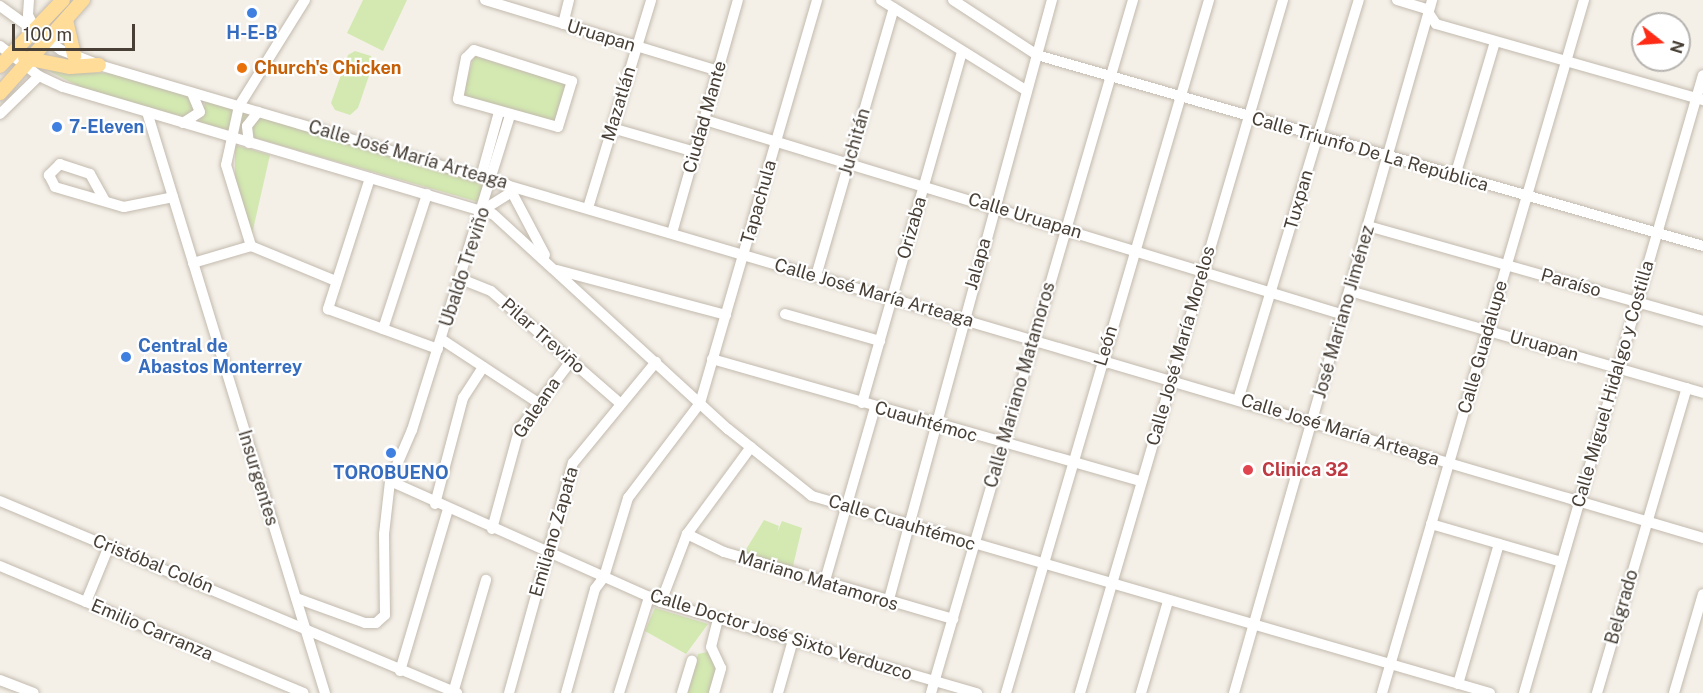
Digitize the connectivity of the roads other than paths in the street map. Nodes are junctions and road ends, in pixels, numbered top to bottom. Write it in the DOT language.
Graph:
graph roads {
  1 [pos="29,0"];
  2 [pos="63,0"];
  3 [pos="83,0"];
  4 [pos="304,0"];
  5 [pos="486,0"];
  6 [pos="570,0"];
  7 [pos="651,0"];
  8 [pos="738,0"];
  9 [pos="817,0"];
  10 [pos="881,0"];
  11 [pos="953,0"];
  12 [pos="975,0"];
  13 [pos="1053,0"];
  14 [pos="1133,0"];
  15 [pos="1209,0"];
  16 [pos="1283,0"];
  17 [pos="1359,0"];
  18 [pos="1397,0"];
  19 [pos="1432,0"];
  20 [pos="1584,0"];
  21 [pos="0,6"];
  22 [pos="894,8"];
  23 [pos="972,11"];
  24 [pos="1429,12"];
  25 [pos="66,20"];
  26 [pos="563,24"];
  27 [pos="36,32"];
  28 [pos="47,42"];
  29 [pos="1495,42"];
  30 [pos="0,46"];
  31 [pos="637,47"];
  32 [pos="962,53"];
  33 [pos="1037,55"];
  34 [pos="12,56"];
  35 [pos="74,56"];
  36 [pos="28,62"];
  37 [pos="1566,63"];
  38 [pos="99,65"];
  39 [pos="0,66"];
  40 [pos="718,71"];
  41 [pos="1703,75"];
  42 [pos="39,76"];
  43 [pos="1110,78"];
  44 [pos="192,92"];
  45 [pos="1027,92"];
  46 [pos="0,93"];
  47 [pos="1182,99"];
  48 [pos="1700,99"];
  49 [pos="239,106"];
  50 [pos="147,112"];
  51 [pos="258,112"];
  52 [pos="0,114"];
  53 [pos="504,114"];
  54 [pos="1248,117"];
  55 [pos="705,120"];
  56 [pos="183,123"];
  57 [pos="612,128"];
  58 [pos="1317,137"];
  59 [pos="229,138"];
  60 [pos="777,141"];
  61 [pos="249,143"];
  62 [pos="695,152"];
  63 [pos="1388,156"];
  64 [pos="849,163"];
  65 [pos="1455,176"];
  66 [pos="481,177"];
  67 [pos="370,178"];
  68 [pos="492,180"];
  69 [pos="924,186"];
  70 [pos="508,189"];
  71 [pos="427,194"];
  72 [pos="1527,196"];
  73 [pos="173,197"];
  74 [pos="105,201"];
  75 [pos="994,207"];
  76 [pos="588,208"];
  77 [pos="483,210"];
  78 [pos="1368,226"];
  79 [pos="1065,229"];
  80 [pos="672,233"];
  81 [pos="1657,233"];
  82 [pos="251,246"];
  83 [pos="1703,246"];
  84 [pos="1136,250"];
  85 [pos="744,254"];
  86 [pos="193,263"];
  87 [pos="1507,264"];
  88 [pos="553,267"];
  89 [pos="1203,271"];
  90 [pos="816,276"];
  91 [pos="461,279"];
  92 [pos="336,281"];
  93 [pos="1350,291"];
  94 [pos="1272,294"];
  95 [pos="892,298"];
  96 [pos="1637,302"];
  97 [pos="726,315"];
  98 [pos="785,315"];
  99 [pos="1344,315"];
  100 [pos="963,319"];
  101 [pos="1703,321"];
  102 [pos="383,329"];
  103 [pos="1488,330"];
  104 [pos="1032,340"];
  105 [pos="880,341"];
  106 [pos="440,344"];
  107 [pos="712,359"];
  108 [pos="571,361"];
  109 [pos="1101,361"];
  110 [pos="656,362"];
  111 [pos="483,367"];
  112 [pos="1618,368"];
  113 [pos="1170,382"];
  114 [pos="1687,388"];
  115 [pos="1703,393"];
  116 [pos="1238,400"];
  117 [pos="537,402"];
  118 [pos="620,403"];
  119 [pos="862,403"];
  120 [pos="700,404"];
  121 [pos="875,407"];
  122 [pos="1312,424"];
  123 [pos="937,425"];
  124 [pos="1003,444"];
  125 [pos="752,447"];
  126 [pos="1451,463"];
  127 [pos="1071,464"];
  128 [pos="390,481"];
  129 [pos="1141,481"];
  130 [pos="1579,503"];
  131 [pos="435,504"];
  132 [pos="1,505"];
  133 [pos="847,508"];
  134 [pos="448,510"];
  135 [pos="1647,521"];
  136 [pos="1431,525"];
  137 [pos="911,526"];
  138 [pos="492,529"];
  139 [pos="687,534"];
  140 [pos="1703,538"];
  141 [pos="1499,544"];
  142 [pos="974,545"];
  143 [pos="110,546"];
  144 [pos="549,554"];
  145 [pos="1562,562"];
  146 [pos="1042,565"];
  147 [pos="0,566"];
  148 [pos="604,577"];
  149 [pos="486,580"];
  150 [pos="824,584"];
  151 [pos="1112,585"];
  152 [pos="1703,594"];
  153 [pos="649,597"];
  154 [pos="296,598"];
  155 [pos="1168,601"];
  156 [pos="86,602"];
  157 [pos="661,602"];
  158 [pos="888,603"];
  159 [pos="718,619"];
  160 [pos="953,619"];
  161 [pos="1253,626"];
  162 [pos="307,627"];
  163 [pos="793,640"];
  164 [pos="692,660"];
  165 [pos="1391,664"];
  166 [pos="400,671"];
  167 [pos="0,680"];
  168 [pos="935,681"];
  169 [pos="1458,684"];
  170 [pos="34,693"];
  171 [pos="304,693"];
  172 [pos="326,693"];
  173 [pos="454,693"];
  174 [pos="509,693"];
  175 [pos="566,693"];
  176 [pos="619,693"];
  177 [pos="682,693"];
  178 [pos="714,693"];
  179 [pos="778,693"];
  180 [pos="932,693"];
  181 [pos="977,693"];
  182 [pos="1006,693"];
  183 [pos="1080,693"];
  184 [pos="1142,693"];
  185 [pos="1234,693"];
  186 [pos="1382,693"];
  187 [pos="1490,693"];
  188 [pos="1524,693"];
  189 [pos="1597,693"];
  190 [pos="1674,693"];
  1 -- 27 [label="street"];
  2 -- 27 [label="main road"];
  3 -- 25 [label="main road"];
  4 -- 49 [label="street"];
  5 -- 26 [label="street, Uruapan"];
  6 -- 26 [label="street"];
  7 -- 31 [label="street, Mazatlán"];
  8 -- 40 [label="street, Ciudad Mante"];
  9 -- 60 [label="street, Tapachula"];
  10 -- 22 [label="street"];
  11 -- 23 [label="street, Calle Triunfo De La República"];
  12 -- 23 [label="street"];
  13 -- 33 [label="street, Jalapa"];
  14 -- 43 [label="street, Calle Mariano Matamoros"];
  15 -- 47 [label="street, León"];
  16 -- 54 [label="street, Calle José María Morelos"];
  17 -- 58 [label="street, Tuxpan"];
  18 -- 24 [label="street"];
  19 -- 24 [label="street, José Mariano Jiménez"];
  20 -- 37 [label="street, Calle Guadalupe"];
  21 -- 27 [label="street, Calle José María Arteaga"];
  22 -- 32 [label="street"];
  22 -- 64 [label="street, Juchitán"];
  23 -- 33 [label="street, Calle Triunfo De La República"];
  24 -- 29 [label="street"];
  24 -- 63 [label="street, José Mariano Jiménez"];
  25 -- 28 [label="main road"];
  25 -- 35 [label="main road"];
  26 -- 31 [label="street, Uruapan"];
  27 -- 28 [label="street, Calle José María Arteaga"];
  27 -- 34 [label="main road"];
  28 -- 35 [label="street, Calle José María Arteaga"];
  28 -- 36 [label="main road"];
  29 -- 37 [label="street"];
  29 -- 65 [label="street"];
  30 -- 34 [label="street"];
  31 -- 40 [label="street, Uruapan"];
  31 -- 57 [label="street, Mazatlán"];
  32 -- 45 [label="street"];
  32 -- 69 [label="street, Orizaba"];
  33 -- 43 [label="street, Calle Triunfo De La República"];
  33 -- 45 [label="street, Jalapa"];
  34 -- 36 [label="main road"];
  34 -- 39 [label="main road"];
  35 -- 38 [label="street, Calle José María Arteaga"];
  36 -- 38 [label="main road"];
  36 -- 42 [label="street, Calle José María Arteaga"];
  36 -- 46 [label="main road"];
  37 -- 48 [label="street"];
  37 -- 72 [label="street, Calle Guadalupe"];
  38 -- 44 [label="street, Calle José María Arteaga"];
  40 -- 55 [label="street, Ciudad Mante"];
  41 -- 48 [label="street, Calle Miguel Hidalgo y Costilla"];
  42 -- 50 [label="street, Calle José María Arteaga"];
  42 -- 52 [label="street"];
  43 -- 47 [label="street, Calle Triunfo De La República"];
  43 -- 79 [label="street, Calle Mariano Matamoros"];
  44 -- 49 [label="street, Calle José María Arteaga"];
  44 -- 56 [label="street"];
  45 -- 75 [label="street, Jalapa"];
  47 -- 54 [label="street, Calle Triunfo De La República"];
  47 -- 84 [label="street, León"];
  48 -- 81 [label="street, Calle Miguel Hidalgo y Costilla"];
  49 -- 51 [label="street, Calle José María Arteaga"];
  49 -- 59 [label="street"];
  50 -- 56 [label="street, Calle José María Arteaga"];
  50 -- 73 [label="street, Insurgentes"];
  51 -- 61 [label="street"];
  51 -- 66 [label="street, Calle José María Arteaga"];
  53 -- 53 [label="street"];
  53 -- 66 [label="street"];
  53 -- 68 [label="street, Ubaldo Treviño"];
  54 -- 58 [label="street, Calle Triunfo De La República"];
  54 -- 89 [label="street, Calle José María Morelos"];
  55 -- 60 [label="street, Calle Uruapan"];
  55 -- 62 [label="street, Ciudad Mante"];
  56 -- 59 [label="street, Calle José María Arteaga"];
  57 -- 62 [label="street"];
  57 -- 76 [label="street, Mazatlán"];
  58 -- 63 [label="street, Calle Triunfo De La República"];
  58 -- 94 [label="street, Tuxpan"];
  59 -- 61 [label="street, Calle José María Arteaga"];
  59 -- 82 [label="street"];
  60 -- 64 [label="street, Calle Uruapan"];
  60 -- 85 [label="street, Tapachula"];
  61 -- 67 [label="street, Calle José María Arteaga"];
  62 -- 80 [label="street, Ciudad Mante"];
  63 -- 65 [label="street, Calle Triunfo De La República"];
  63 -- 78 [label="street, José Mariano Jiménez"];
  64 -- 69 [label="street, Calle Uruapan"];
  64 -- 90 [label="street, Juchitán"];
  65 -- 72 [label="street, Calle Triunfo De La República"];
  66 -- 68 [label="street, Calle José María Arteaga"];
  67 -- 71 [label="street, Calle Cuauhtémoc"];
  67 -- 92 [label="street"];
  68 -- 70 [label="street, Calle José María Arteaga"];
  68 -- 77 [label="street, Ubaldo Treviño"];
  69 -- 75 [label="street, Calle Uruapan"];
  69 -- 95 [label="street, Orizaba"];
  70 -- 76 [label="street, Calle José María Arteaga"];
  70 -- 77 [label="street"];
  70 -- 88 [label="street"];
  71 -- 77 [label="street, Calle Cuauhtémoc"];
  71 -- 102 [label="street"];
  72 -- 81 [label="street, Calle Triunfo De La República"];
  72 -- 87 [label="street, Calle Guadalupe"];
  73 -- 74 [label="street"];
  73 -- 86 [label="street, Insurgentes"];
  74 -- 74 [label="street"];
  75 -- 79 [label="street, Calle Uruapan"];
  75 -- 100 [label="street, Jalapa"];
  76 -- 80 [label="street, Calle José María Arteaga"];
  77 -- 88 [label="street, Calle Cuauhtémoc"];
  77 -- 91 [label="street, Ubaldo Treviño"];
  78 -- 87 [label="street, Paraíso"];
  78 -- 93 [label="street, José Mariano Jiménez"];
  79 -- 84 [label="street, Calle Uruapan"];
  79 -- 104 [label="street, Calle Mariano Matamoros"];
  80 -- 85 [label="street, Calle José María Arteaga"];
  81 -- 83 [label="street, Calle Triunfo De La República"];
  81 -- 96 [label="street, Calle Miguel Hidalgo y Costilla"];
  82 -- 86 [label="street"];
  82 -- 92 [label="street"];
  84 -- 89 [label="street, Calle Uruapan"];
  84 -- 109 [label="street, León"];
  85 -- 90 [label="street, Calle José María Arteaga"];
  85 -- 97 [label="street, Tapachula"];
  86 -- 154 [label="street, Insurgentes"];
  87 -- 96 [label="street, Paraíso"];
  87 -- 103 [label="street, Calle Guadalupe"];
  88 -- 97 [label="street"];
  88 -- 110 [label="street, Calle Cuauhtémoc"];
  89 -- 94 [label="street, Calle Uruapan"];
  89 -- 113 [label="street, Calle José María Morelos"];
  90 -- 95 [label="street, Calle José María Arteaga"];
  91 -- 106 [label="street, Ubaldo Treviño"];
  91 -- 108 [label="street, Pilar Treviño"];
  92 -- 102 [label="street"];
  93 -- 99 [label="street, José Mariano Jiménez"];
  93 -- 103 [label="street, Uruapan"];
  94 -- 99 [label="street, Calle Uruapan"];
  94 -- 116 [label="street, Tuxpan"];
  95 -- 100 [label="street, Calle José María Arteaga"];
  95 -- 105 [label="street, Orizaba"];
  96 -- 101 [label="street, Paraíso"];
  96 -- 112 [label="street, Calle Miguel Hidalgo y Costilla"];
  97 -- 107 [label="street, Tapachula"];
  98 -- 105 [label="street"];
  99 -- 122 [label="street, José Mariano Jiménez"];
  100 -- 104 [label="street, Calle José María Arteaga"];
  100 -- 123 [label="street, Jalapa"];
  102 -- 106 [label="street"];
  103 -- 112 [label="street, Uruapan"];
  103 -- 126 [label="street, Calle Guadalupe"];
  104 -- 109 [label="street, Calle José María Arteaga"];
  104 -- 124 [label="street, Calle Mariano Matamoros"];
  105 -- 119 [label="street, Orizaba"];
  106 -- 111 [label="street"];
  106 -- 128 [label="street, Ubaldo Treviño"];
  107 -- 119 [label="street, Cuauhtémoc"];
  107 -- 120 [label="street, Tapachula"];
  108 -- 117 [label="street, Galeana"];
  108 -- 118 [label="street, Pilar Treviño"];
  109 -- 113 [label="street, Calle José María Arteaga"];
  109 -- 127 [label="street, León"];
  110 -- 118 [label="street, Emiliano Zapata"];
  110 -- 120 [label="street, Calle Cuauhtémoc"];
  111 -- 117 [label="street"];
  111 -- 131 [label="street"];
  112 -- 114 [label="street, Uruapan"];
  112 -- 130 [label="street, Calle Miguel Hidalgo y Costilla"];
  113 -- 116 [label="street, Calle José María Arteaga"];
  113 -- 129 [label="street, Calle José María Morelos"];
  114 -- 115 [label="street, Uruapan"];
  114 -- 135 [label="street, Belgrado"];
  116 -- 122 [label="street, Calle José María Arteaga"];
  117 -- 138 [label="street, Galeana"];
  118 -- 144 [label="street, Emiliano Zapata"];
  119 -- 121 [label="street, Cuauhtémoc"];
  120 -- 125 [label="street, Calle Cuauhtémoc"];
  120 -- 148 [label="street"];
  121 -- 123 [label="street, Cuauhtémoc"];
  121 -- 133 [label="street"];
  122 -- 126 [label="street, Calle José María Arteaga"];
  122 -- 161 [label="street, José Mariano Jiménez"];
  123 -- 124 [label="street, Cuauhtémoc"];
  123 -- 137 [label="street, Jalapa"];
  124 -- 127 [label="street, Cuauhtémoc"];
  124 -- 142 [label="street, Calle Mariano Matamoros"];
  125 -- 133 [label="street, Calle Cuauhtémoc"];
  125 -- 139 [label="street"];
  126 -- 130 [label="street, Calle José María Arteaga"];
  126 -- 136 [label="street, Calle Guadalupe"];
  127 -- 129 [label="street, Cuauhtémoc"];
  127 -- 146 [label="street, León"];
  128 -- 131 [label="street, Calle Doctor José Sixto Verduzco"];
  128 -- 154 [label="street"];
  129 -- 151 [label="street, Calle José María Morelos"];
  130 -- 135 [label="street, Calle José María Arteaga"];
  130 -- 145 [label="street, Calle Miguel Hidalgo y Costilla"];
  131 -- 134 [label="street, Calle Doctor José Sixto Verduzco"];
  132 -- 143 [label="street, Cristóbal Colón"];
  133 -- 137 [label="street, Calle Cuauhtémoc"];
  133 -- 150 [label="street"];
  134 -- 138 [label="street, Calle Doctor José Sixto Verduzco"];
  134 -- 166 [label="street"];
  135 -- 140 [label="street, Calle José María Arteaga"];
  135 -- 189 [label="street, Belgrado"];
  136 -- 141 [label="street"];
  136 -- 165 [label="street, Calle Guadalupe"];
  137 -- 142 [label="street, Calle Cuauhtémoc"];
  137 -- 158 [label="street, Jalapa"];
  138 -- 144 [label="street, Calle Doctor José Sixto Verduzco"];
  139 -- 150 [label="street, Mariano Matamoros"];
  139 -- 157 [label="street"];
  141 -- 145 [label="street"];
  141 -- 169 [label="street"];
  142 -- 146 [label="street, Calle Cuauhtémoc"];
  142 -- 160 [label="street, Calle Mariano Matamoros"];
  143 -- 156 [label="street"];
  143 -- 162 [label="street, Cristóbal Colón"];
  144 -- 148 [label="street, Calle Doctor José Sixto Verduzco"];
  144 -- 174 [label="street, Emiliano Zapata"];
  145 -- 188 [label="street, Calle Miguel Hidalgo y Costilla"];
  146 -- 151 [label="street, Calle Cuauhtémoc"];
  146 -- 182 [label="street, León"];
  147 -- 156 [label="street, Emilio Carranza"];
  148 -- 153 [label="street, Calle Doctor José Sixto Verduzco"];
  148 -- 175 [label="street"];
  149 -- 173 [label="street"];
  150 -- 158 [label="street, Mariano Matamoros"];
  151 -- 155 [label="street, Calle Cuauhtémoc"];
  151 -- 183 [label="street, Calle José María Morelos"];
  152 -- 190 [label="street"];
  153 -- 157 [label="street, Calle Doctor José Sixto Verduzco"];
  153 -- 176 [label="street"];
  154 -- 162 [label="street, Insurgentes"];
  155 -- 161 [label="street, Calle Cuauhtémoc"];
  155 -- 184 [label="street"];
  156 -- 171 [label="street, Emilio Carranza"];
  157 -- 159 [label="street, Calle Doctor José Sixto Verduzco"];
  158 -- 160 [label="street, Mariano Matamoros"];
  159 -- 163 [label="street, Calle Doctor José Sixto Verduzco"];
  159 -- 178 [label="street"];
  160 -- 168 [label="street, Calle Mariano Matamoros"];
  161 -- 165 [label="street, Calle Cuauhtémoc"];
  161 -- 185 [label="street, José Mariano Jiménez"];
  162 -- 166 [label="street, Cristóbal Colón"];
  162 -- 172 [label="street, Insurgentes"];
  163 -- 168 [label="street, Calle Doctor José Sixto Verduzco"];
  163 -- 179 [label="street"];
  164 -- 177 [label="street"];
  165 -- 169 [label="street, Calle Cuauhtémoc"];
  165 -- 186 [label="street, Calle Guadalupe"];
  166 -- 173 [label="street, Cristóbal Colón"];
  167 -- 170 [label="street"];
  168 -- 180 [label="street, Calle Mariano Matamoros"];
  168 -- 181 [label="street, Calle Doctor José Sixto Verduzco"];
  169 -- 187 [label="street, Calle Cuauhtémoc"];
}
